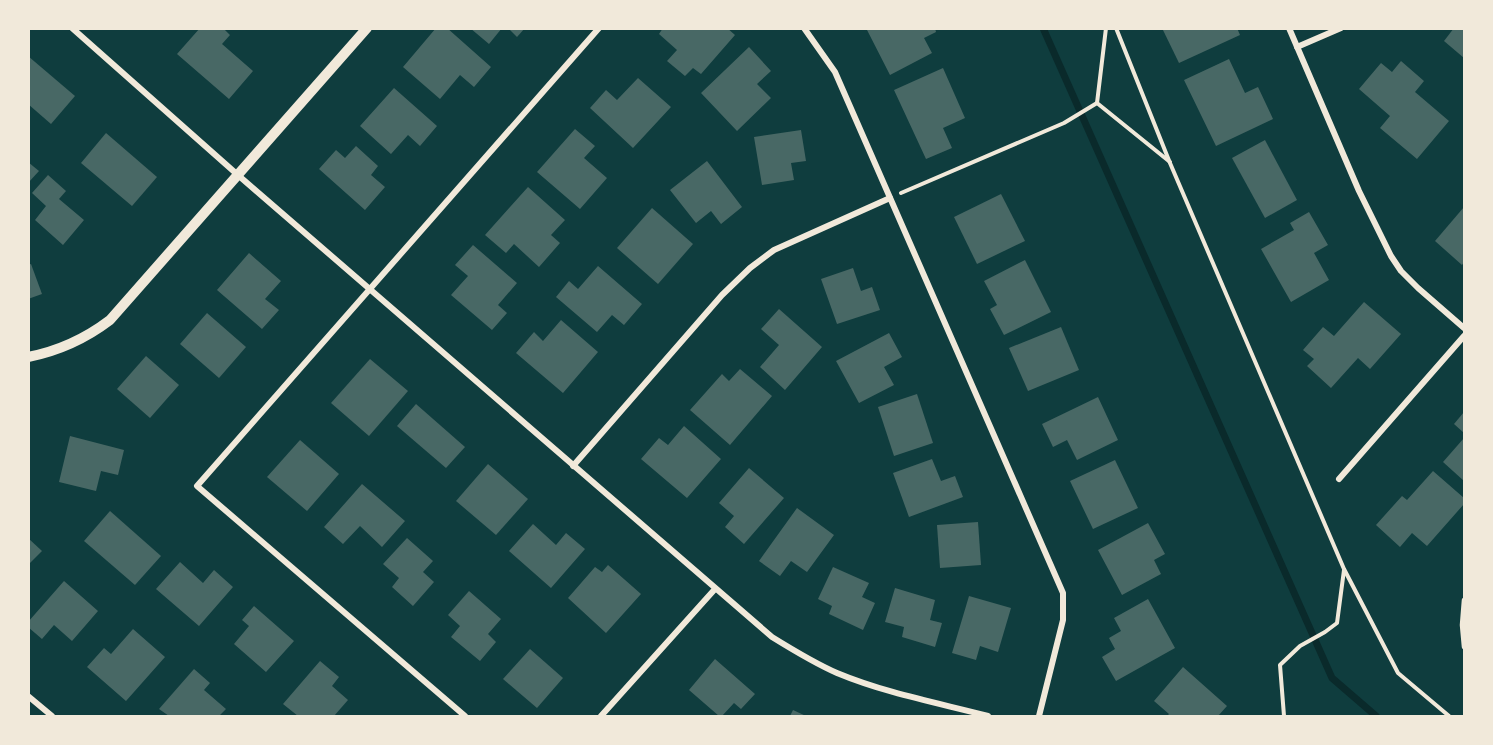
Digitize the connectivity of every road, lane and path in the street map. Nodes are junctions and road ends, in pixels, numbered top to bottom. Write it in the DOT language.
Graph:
graph roads {
  1 [pos="72,28"];
  2 [pos="367,28"];
  3 [pos="599,28"];
  4 [pos="804,28"];
  5 [pos="1106,28"];
  6 [pos="1116,28"];
  7 [pos="1289,28"];
  8 [pos="1341,28"];
  9 [pos="1297,47"];
  10 [pos="1097,103"];
  11 [pos="1170,163"];
  12 [pos="239,176"];
  13 [pos="890,198"];
  14 [pos="370,289"];
  15 [pos="1464,328"];
  16 [pos="1464,336"];
  17 [pos="28,357"];
  18 [pos="573,466"];
  19 [pos="1339,479"];
  20 [pos="1344,569"];
  21 [pos="715,589"];
  22 [pos="1464,600"];
  23 [pos="1464,647"];
  24 [pos="28,696"];
  25 [pos="52,717"];
  26 [pos="465,717"];
  27 [pos="601,717"];
  28 [pos="988,717"];
  29 [pos="1039,717"];
  30 [pos="1284,717"];
  31 [pos="1449,717"];
  1 -- 12 [label="street"];
  2 -- 12 [label="street"];
  3 -- 14 [label="street"];
  4 -- 13 [label="street"];
  5 -- 10 [label="path"];
  6 -- 11 [label="path"];
  7 -- 9 [label="street"];
  8 -- 9 [label="street"];
  9 -- 15 [label="street"];
  10 -- 11 [label="path"];
  10 -- 13 [label="path"];
  11 -- 20 [label="path"];
  12 -- 14 [label="street"];
  12 -- 17 [label="street"];
  13 -- 18 [label="street"];
  13 -- 29 [label="street"];
  14 -- 18 [label="street"];
  14 -- 26 [label="street"];
  16 -- 19 [label="street"];
  18 -- 21 [label="street"];
  20 -- 30 [label="path"];
  20 -- 31 [label="path"];
  21 -- 27 [label="street"];
  21 -- 28 [label="street"];
  22 -- 23 [label="lane"];
  24 -- 25 [label="street"];
}
